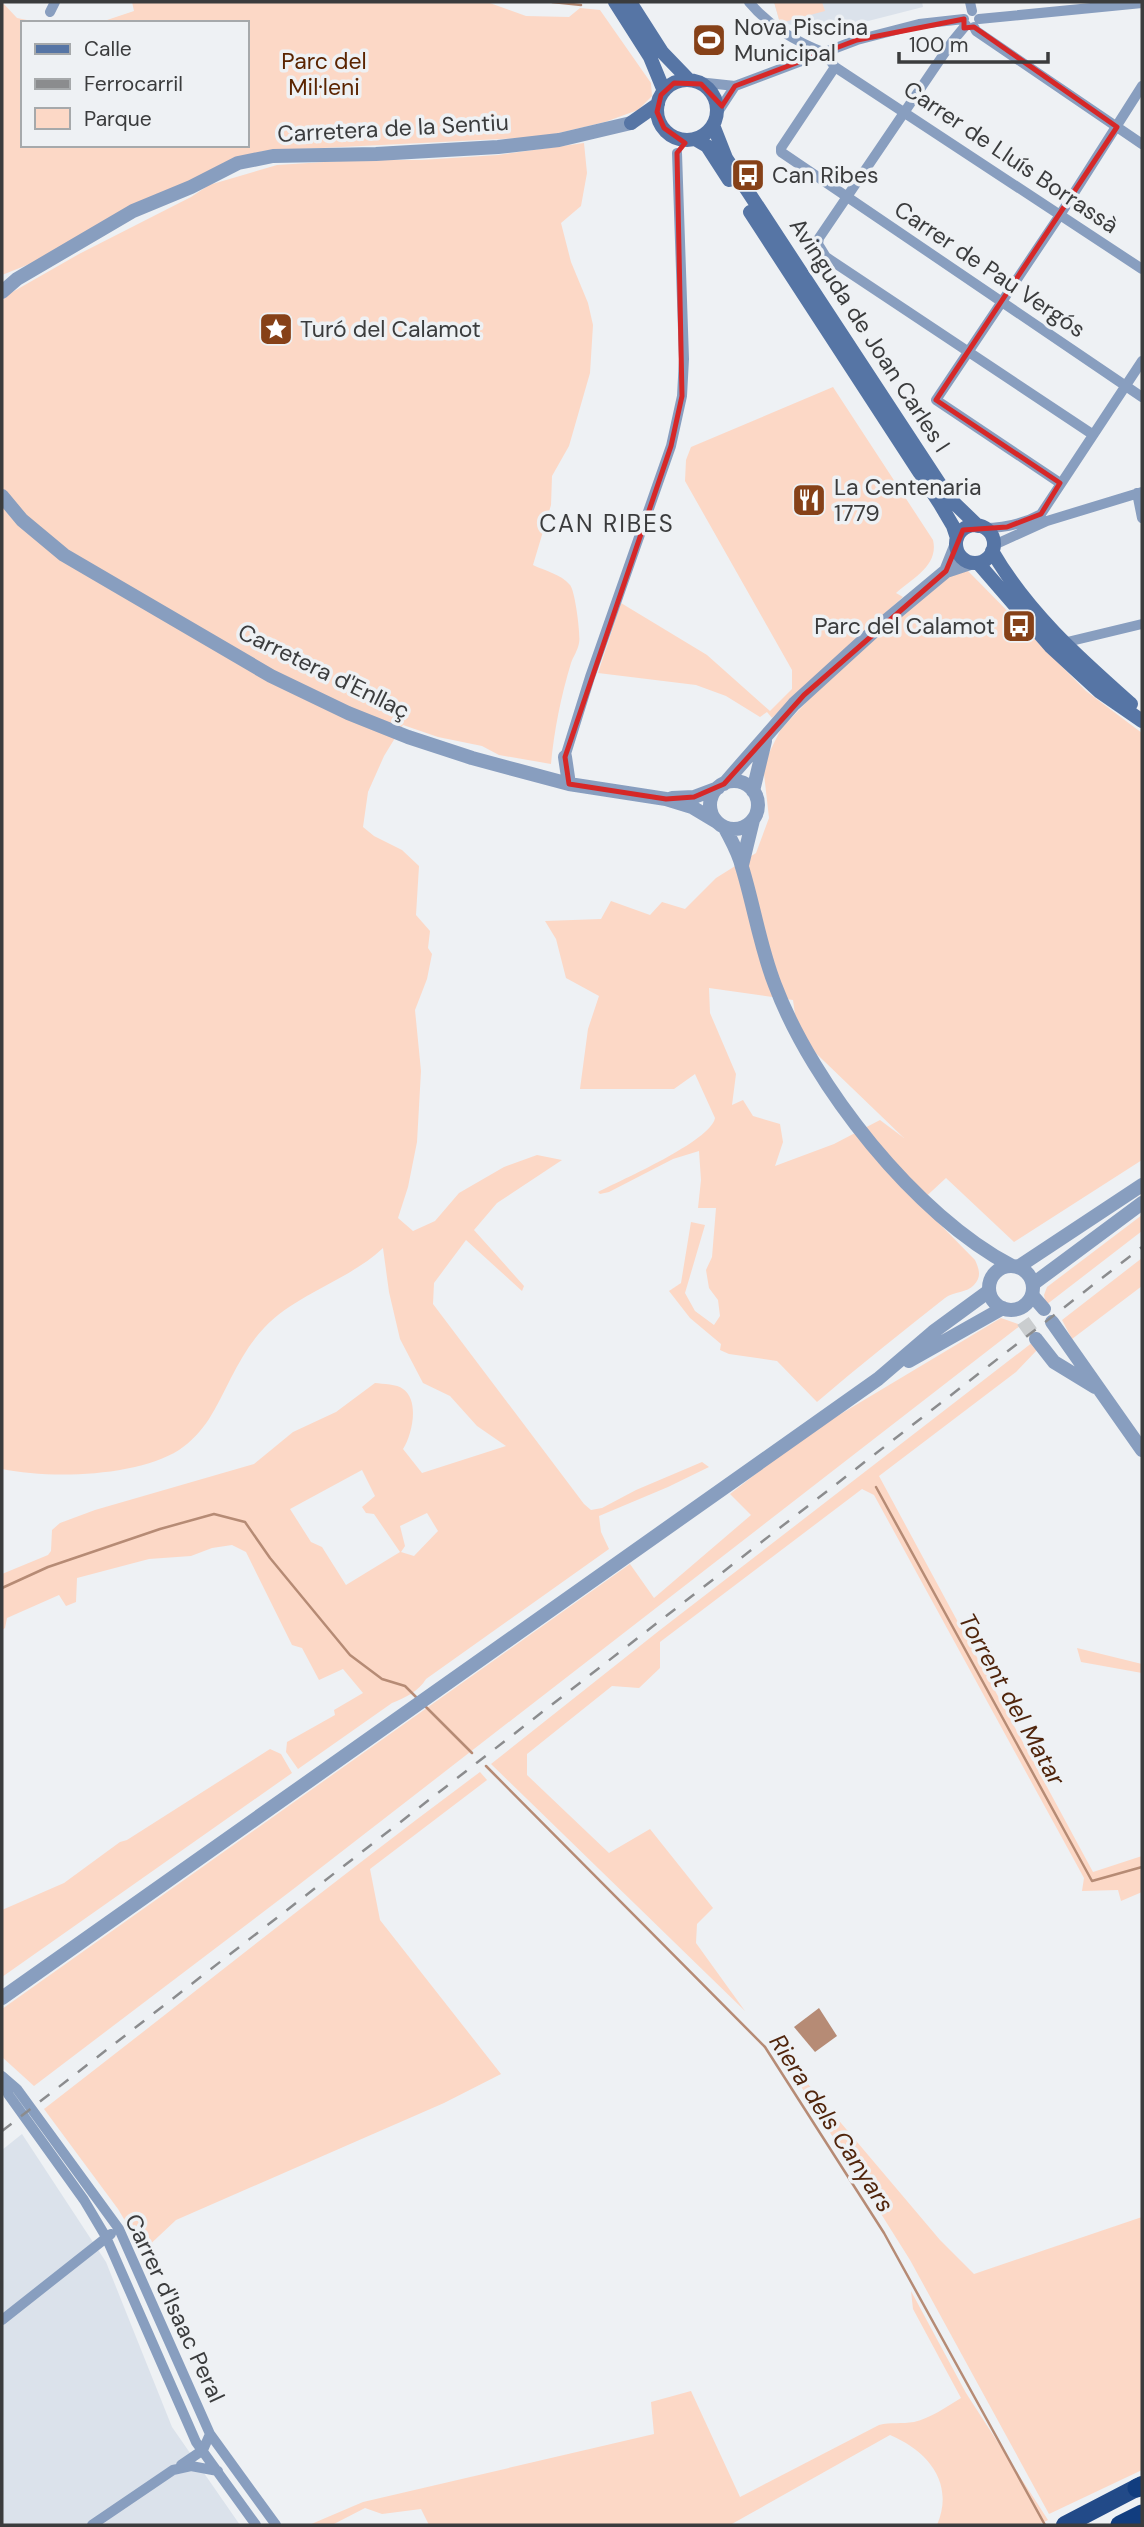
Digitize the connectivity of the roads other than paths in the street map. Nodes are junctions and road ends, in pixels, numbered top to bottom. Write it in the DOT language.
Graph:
graph roads {
  1 [pos="615,2"];
  2 [pos="630,2"];
  3 [pos="749,2"];
  4 [pos="1142,3"];
  5 [pos="971,17"];
  6 [pos="825,52"];
  7 [pos="835,67"];
  8 [pos="694,81"];
  9 [pos="735,86"];
  10 [pos="1142,86"];
  11 [pos="661,97"];
  12 [pos="905,111"];
  13 [pos="715,120"];
  14 [pos="631,123"];
  15 [pos="1117,127"];
  16 [pos="667,132"];
  17 [pos="692,139"];
  18 [pos="1142,144"];
  19 [pos="677,153"];
  20 [pos="848,198"];
  21 [pos="1060,215"];
  22 [pos="1142,269"];
  23 [pos="17,279"];
  24 [pos="2,281"];
  25 [pos="2,292"];
  26 [pos="1000,303"];
  27 [pos="968,352"];
  28 [pos="1142,361"];
  29 [pos="1126,385"];
  30 [pos="1142,397"];
  31 [pos="1092,433"];
  32 [pos="1060,483"];
  33 [pos="1140,492"];
  34 [pos="2,496"];
  35 [pos="1044,517"];
  36 [pos="1142,517"];
  37 [pos="981,527"];
  38 [pos="956,542"];
  39 [pos="993,548"];
  40 [pos="974,563"];
  41 [pos="946,571"];
  42 [pos="1142,624"];
  43 [pos="1063,643"];
  44 [pos="1103,687"];
  45 [pos="1142,706"];
  46 [pos="1142,714"];
  47 [pos="1142,721"];
  48 [pos="1142,729"];
  49 [pos="766,738"];
  50 [pos="565,757"];
  51 [pos="550,779"];
  52 [pos="569,783"];
  53 [pos="721,786"];
  54 [pos="753,791"];
  55 [pos="666,799"];
  56 [pos="753,820"];
  57 [pos="721,825"];
  58 [pos="742,864"];
  59 [pos="1142,1185"];
  60 [pos="1142,1203"];
  61 [pos="956,1228"];
  62 [pos="1015,1267"];
  63 [pos="990,1286"];
  64 [pos="1032,1289"];
  65 [pos="1008,1309"];
  66 [pos="1044,1309"];
  67 [pos="1023,1321"];
  68 [pos="1052,1322"];
  69 [pos="1036,1339"];
  70 [pos="1055,1362"];
  71 [pos="1084,1366"];
  72 [pos="878,1379"];
  73 [pos="1099,1390"];
  74 [pos="1142,1450"];
  75 [pos="2,1998"];
  76 [pos="3,2077"];
  77 [pos="119,2229"];
  78 [pos="106,2237"];
  79 [pos="2,2320"];
  80 [pos="210,2434"];
  81 [pos="203,2450"];
  82 [pos="173,2470"];
  83 [pos="218,2471"];
  84 [pos="1141,2486"];
  85 [pos="1142,2514"];
  86 [pos="92,2525"];
  87 [pos="256,2525"];
  88 [pos="276,2525"];
  89 [pos="1065,2525"];
  90 [pos="1120,2525"];
  1 -- 11 [label="main road"];
  2 -- 8 [label="main road"];
  3 -- 6 [label="street"];
  4 -- 5 [label="street"];
  5 -- 6 [label="street"];
  5 -- 12 [label="street"];
  5 -- 15 [label="street"];
  6 -- 7 [label="street, Carrer de Lluís Borrassà"];
  6 -- 9 [label="street"];
  7 -- 12 [label="street, Carrer de Lluís Borrassà"];
  7 -- 20 [label="street, Carrer de Pau Vergós"];
  8 -- 9 [label="street"];
  8 -- 11 [label="main road"];
  8 -- 13 [label="main road"];
  9 -- 13 [label="street"];
  10 -- 15 [label="street"];
  11 -- 14 [label="main road"];
  11 -- 16 [label="main road"];
  12 -- 20 [label="street"];
  12 -- 21 [label="street, Carrer de Lluís Borrassà"];
  13 -- 17 [label="main road"];
  13 -- 37 [label="main road, Avinguda de Joan Carles I"];
  14 -- 16 [label="main road"];
  14 -- 23 [label="street, Carretera de la Sentiu"];
  15 -- 18 [label="street"];
  15 -- 21 [label="street"];
  16 -- 17 [label="main road"];
  16 -- 19 [label="main road"];
  17 -- 19 [label="main road"];
  17 -- 38 [label="main road, Avinguda de Joan Carles I"];
  19 -- 50 [label="street"];
  20 -- 26 [label="street, Carrer de Pau Vergós"];
  20 -- 27 [label="street"];
  21 -- 22 [label="street, Carrer de Lluís Borrassà"];
  21 -- 26 [label="street"];
  23 -- 24 [label="street, Carretera de la Sentiu"];
  23 -- 25 [label="street, Carretera de la Sentiu"];
  26 -- 27 [label="street"];
  26 -- 29 [label="street, Carrer de Pau Vergós"];
  27 -- 31 [label="street"];
  27 -- 32 [label="street"];
  28 -- 29 [label="street"];
  29 -- 30 [label="street, Carrer de Pau Vergós"];
  29 -- 31 [label="street"];
  31 -- 32 [label="street"];
  32 -- 35 [label="street"];
  33 -- 35 [label="street"];
  33 -- 36 [label="street"];
  34 -- 51 [label="street, Carretera d'Enllaç"];
  35 -- 37 [label="street"];
  35 -- 39 [label="street"];
  37 -- 38 [label="main road"];
  37 -- 39 [label="main road"];
  38 -- 40 [label="main road"];
  38 -- 41 [label="street"];
  39 -- 40 [label="main road"];
  39 -- 43 [label="main road"];
  40 -- 41 [label="street"];
  40 -- 44 [label="main road"];
  41 -- 49 [label="street"];
  42 -- 43 [label="street"];
  43 -- 44 [label="main road"];
  44 -- 45 [label="street"];
  44 -- 46 [label="main road"];
  44 -- 47 [label="main road"];
  44 -- 48 [label="street"];
  49 -- 53 [label="street"];
  49 -- 54 [label="street"];
  50 -- 51 [label="street"];
  50 -- 52 [label="street"];
  51 -- 52 [label="street, Carretera d'Enllaç"];
  52 -- 55 [label="street, Carretera d'Enllaç"];
  53 -- 54 [label="street"];
  53 -- 55 [label="street, Carretera d'Enllaç"];
  53 -- 57 [label="street"];
  54 -- 56 [label="street"];
  55 -- 57 [label="street, Carretera d'Enllaç"];
  56 -- 57 [label="street"];
  56 -- 58 [label="street"];
  57 -- 58 [label="street"];
  58 -- 61 [label="street"];
  59 -- 62 [label="street"];
  60 -- 64 [label="street"];
  61 -- 62 [label="street"];
  61 -- 63 [label="street"];
  62 -- 63 [label="street"];
  62 -- 64 [label="street"];
  63 -- 65 [label="street"];
  63 -- 72 [label="street"];
  64 -- 65 [label="street"];
  64 -- 66 [label="street"];
  65 -- 67 [label="street"];
  65 -- 72 [label="street"];
  68 -- 71 [label="street"];
  69 -- 70 [label="street"];
  70 -- 71 [label="street"];
  70 -- 73 [label="street"];
  71 -- 73 [label="street"];
  72 -- 75 [label="street"];
  73 -- 74 [label="street"];
  76 -- 77 [label="street, Carrer d'Isaac Peral"];
  76 -- 78 [label="street, Carrer d'Isaac Peral"];
  77 -- 78 [label="street"];
  77 -- 80 [label="street, Carrer d'Isaac Peral"];
  78 -- 79 [label="street"];
  78 -- 81 [label="street, Carrer d'Isaac Peral"];
  80 -- 81 [label="street"];
  80 -- 88 [label="street, Carrer d'Isaac Peral"];
  81 -- 82 [label="street"];
  81 -- 83 [label="street, Carrer d'Isaac Peral"];
  82 -- 83 [label="street"];
  82 -- 86 [label="street"];
  83 -- 87 [label="street, Carrer d'Isaac Peral"];
  84 -- 89 [label="highway"];
  85 -- 90 [label="highway"];
}
